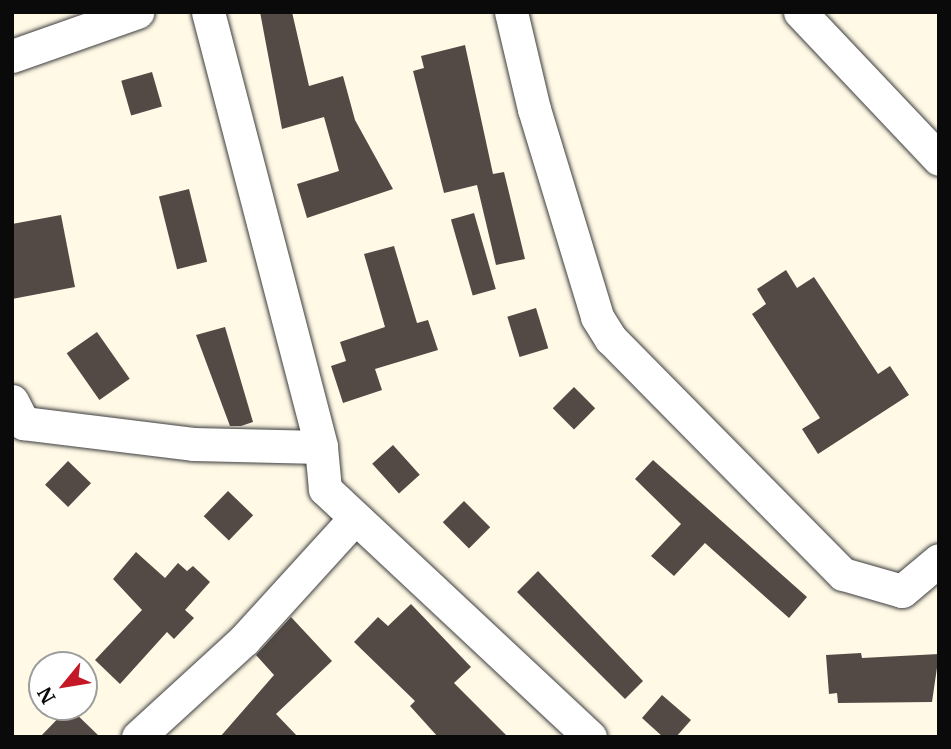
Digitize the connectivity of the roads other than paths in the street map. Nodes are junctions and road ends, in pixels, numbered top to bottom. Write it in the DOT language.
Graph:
graph roads {
  1 [pos="137,12"];
  2 [pos="208,12"];
  3 [pos="511,12"];
  4 [pos="800,12"];
  5 [pos="12,56"];
  6 [pos="939,159"];
  7 [pos="16,420"];
  8 [pos="321,447"];
  9 [pos="355,518"];
  10 [pos="939,560"];
  11 [pos="138,737"];
  12 [pos="590,737"];
  1 -- 5 [label="street"];
  2 -- 8 [label="street"];
  3 -- 10 [label="street"];
  4 -- 6 [label="street"];
  7 -- 8 [label="street"];
  8 -- 9 [label="street"];
  9 -- 11 [label="street"];
  9 -- 12 [label="street"];
}
